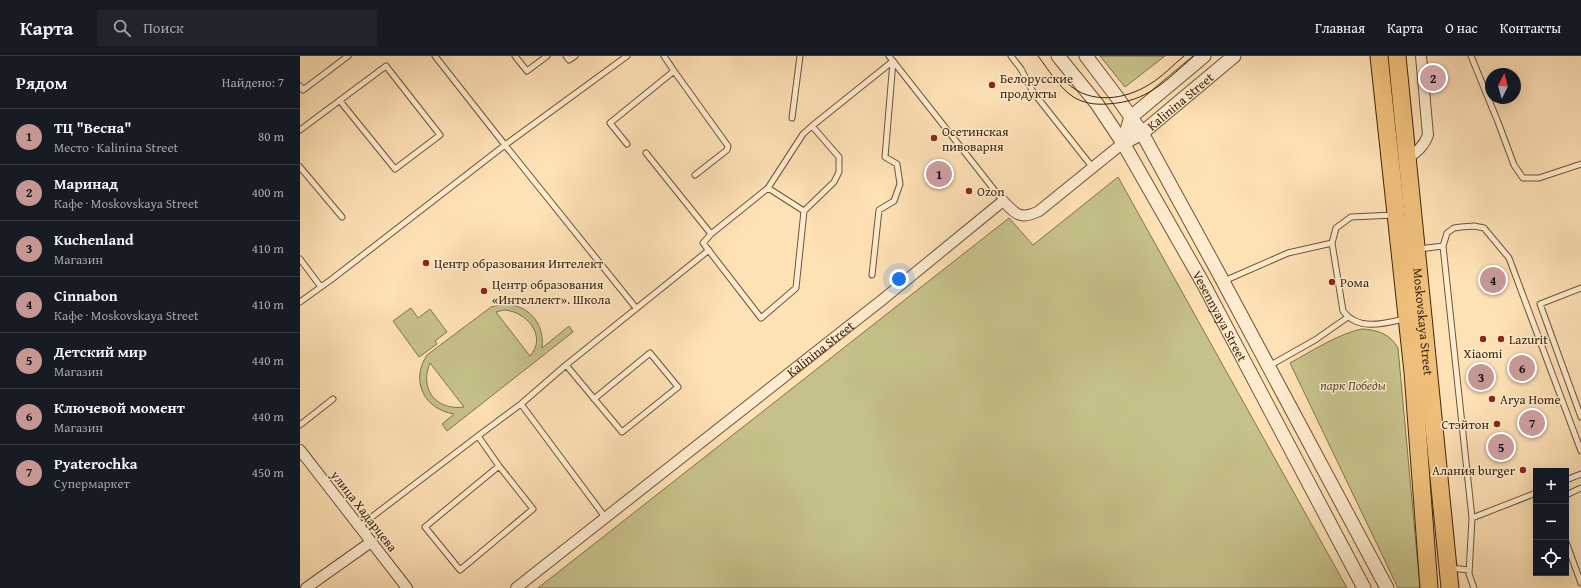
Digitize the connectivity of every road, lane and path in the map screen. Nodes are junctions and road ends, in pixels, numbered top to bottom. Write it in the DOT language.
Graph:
graph roads {
  1 [pos="348,56"];
  2 [pos="435,56"];
  3 [pos="515,56"];
  4 [pos="548,56"];
  5 [pos="566,56"];
  6 [pos="574,56"];
  7 [pos="626,56"];
  8 [pos="664,56"];
  9 [pos="800,56"];
  10 [pos="1011,56"];
  11 [pos="1058,56"];
  12 [pos="1086,56"];
  13 [pos="1204,56"];
  14 [pos="1234,56"];
  15 [pos="1379,56"];
  16 [pos="1397,56"];
  17 [pos="1421,56"];
  18 [pos="1471,56"];
  19 [pos="891,58"];
  20 [pos="674,71"];
  21 [pos="300,86"];
  22 [pos="340,101"];
  23 [pos="1131,117"];
  24 [pos="792,118"];
  25 [pos="812,126"];
  26 [pos="300,130"];
  27 [pos="1142,133"];
  28 [pos="1123,142"];
  29 [pos="627,144"];
  30 [pos="505,145"];
  31 [pos="646,153"];
  32 [pos="1408,158"];
  33 [pos="1581,164"];
  34 [pos="300,167"];
  35 [pos="1093,168"];
  36 [pos="695,175"];
  37 [pos="768,188"];
  38 [pos="1003,201"];
  39 [pos="804,211"];
  40 [pos="1397,215"];
  41 [pos="342,217"];
  42 [pos="711,234"];
  43 [pos="1332,243"];
  44 [pos="1443,246"];
  45 [pos="1417,249"];
  46 [pos="709,250"];
  47 [pos="300,259"];
  48 [pos="872,275"];
  49 [pos="1223,281"];
  50 [pos="321,287"];
  51 [pos="1581,288"];
  52 [pos="300,302"];
  53 [pos="636,308"];
  54 [pos="1348,317"];
  55 [pos="1406,318"];
  56 [pos="566,365"];
  57 [pos="1268,367"];
  58 [pos="333,399"];
  59 [pos="594,399"];
  60 [pos="521,404"];
  61 [pos="1581,417"];
  62 [pos="300,425"];
  63 [pos="478,436"];
  64 [pos="300,450"];
  65 [pos="1581,451"];
  66 [pos="499,466"];
  67 [pos="1581,474"];
  68 [pos="1569,479"];
  69 [pos="1581,488"];
  70 [pos="1533,494"];
  71 [pos="1569,494"];
  72 [pos="604,517"];
  73 [pos="1472,518"];
  74 [pos="360,526"];
  75 [pos="371,542"];
  76 [pos="1569,548"];
  77 [pos="1448,568"];
  78 [pos="1579,569"];
  79 [pos="1469,570"];
  80 [pos="1581,583"];
  81 [pos="306,588"];
  82 [pos="407,588"];
  83 [pos="516,588"];
  84 [pos="1364,588"];
  85 [pos="1387,588"];
  86 [pos="1429,588"];
  87 [pos="1450,588"];
  88 [pos="1474,588"];
  1 -- 21 [label="lane"];
  2 -- 30 [label="lane"];
  3 -- 4 [label="lane"];
  5 -- 6 [label="lane"];
  7 -- 30 [label="lane"];
  8 -- 20 [label="lane"];
  9 -- 24 [label="lane"];
  10 -- 35 [label="lane"];
  11 -- 28 [label="street, Vesennyaya Street"];
  12 -- 23 [label="street, Vesennyaya Street"];
  13 -- 23 [label="street, Kalinina Street"];
  14 -- 27 [label="street, Kalinina Street"];
  15 -- 40 [label="highway, Moskovskaya Street"];
  16 -- 32 [label="highway, Moskovskaya Street"];
  17 -- 32 [label="street"];
  18 -- 33 [label="lane"];
  19 -- 25 [label="lane"];
  19 -- 38 [label="lane"];
  19 -- 48 [label="lane"];
  20 -- 29 [label="lane"];
  20 -- 36 [label="lane"];
  22 -- 22 [label="lane"];
  22 -- 26 [label="lane"];
  23 -- 27 [label="street, Vesennyaya Street"];
  23 -- 28 [label="street, Kalinina Street"];
  25 -- 37 [label="lane"];
  25 -- 39 [label="lane"];
  27 -- 28 [label="street, Kalinina Street"];
  27 -- 49 [label="street, Vesennyaya Street"];
  28 -- 35 [label="street, Kalinina Street"];
  28 -- 84 [label="street, Vesennyaya Street"];
  30 -- 50 [label="lane"];
  30 -- 53 [label="lane"];
  31 -- 42 [label="lane"];
  32 -- 45 [label="highway, Moskovskaya Street"];
  34 -- 41 [label="lane"];
  35 -- 38 [label="street, Kalinina Street"];
  37 -- 39 [label="lane"];
  37 -- 42 [label="lane"];
  38 -- 72 [label="street, Kalinina Street"];
  39 -- 46 [label="lane"];
  40 -- 43 [label="lane"];
  40 -- 55 [label="highway, Moskovskaya Street"];
  42 -- 46 [label="lane"];
  43 -- 49 [label="lane"];
  43 -- 54 [label="lane"];
  44 -- 45 [label="lane"];
  44 -- 65 [label="lane"];
  44 -- 73 [label="lane"];
  45 -- 77 [label="highway, Moskovskaya Street"];
  46 -- 53 [label="lane"];
  47 -- 50 [label="lane"];
  49 -- 57 [label="street, Vesennyaya Street"];
  50 -- 52 [label="lane"];
  51 -- 61 [label="lane"];
  53 -- 56 [label="lane"];
  54 -- 55 [label="lane"];
  54 -- 57 [label="lane"];
  55 -- 86 [label="highway, Moskovskaya Street"];
  56 -- 59 [label="lane"];
  56 -- 60 [label="lane"];
  57 -- 85 [label="street, Vesennyaya Street"];
  58 -- 62 [label="lane"];
  59 -- 59 [label="lane"];
  60 -- 63 [label="lane"];
  60 -- 72 [label="lane"];
  63 -- 66 [label="lane"];
  63 -- 74 [label="lane"];
  64 -- 74 [label="street, улица Хадарцева"];
  66 -- 66 [label="lane"];
  67 -- 68 [label="lane"];
  69 -- 71 [label="lane"];
  70 -- 73 [label="lane"];
  72 -- 83 [label="street, Kalinina Street"];
  73 -- 79 [label="lane"];
  74 -- 75 [label="street, улица Хадарцева"];
  75 -- 81 [label="street"];
  75 -- 82 [label="street, улица Хадарцева"];
  76 -- 78 [label="lane"];
  77 -- 79 [label="lane"];
  77 -- 87 [label="highway, Moskovskaya Street"];
  78 -- 80 [label="lane"];
  79 -- 88 [label="lane"];
}
